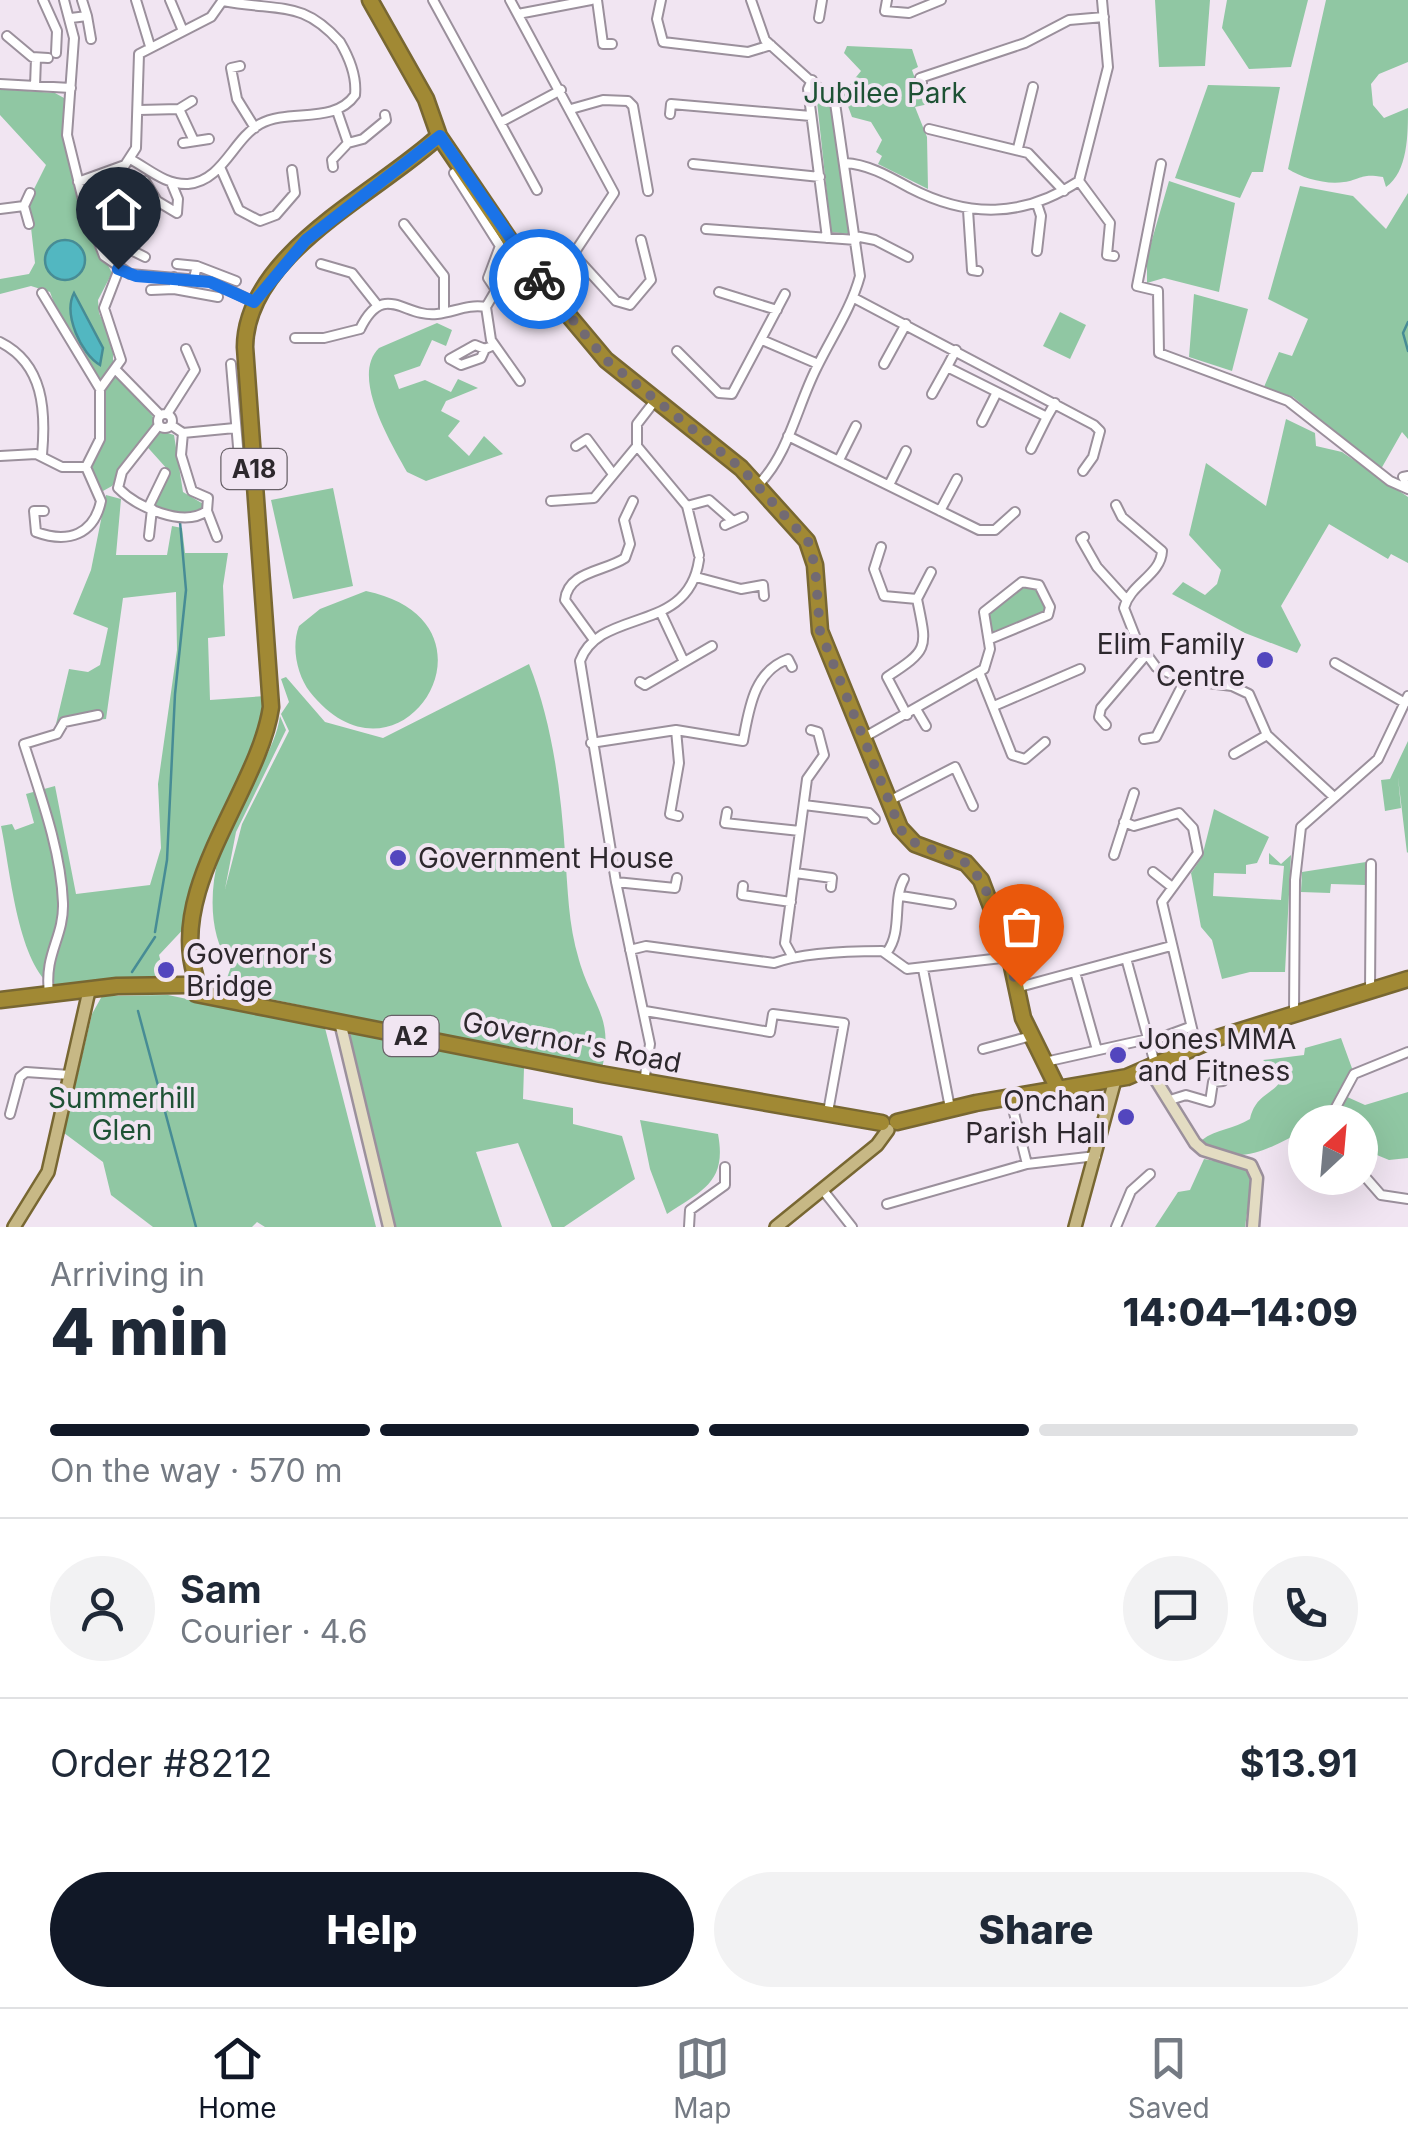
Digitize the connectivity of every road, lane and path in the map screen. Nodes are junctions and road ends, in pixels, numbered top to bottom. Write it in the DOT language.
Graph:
graph roads {
  1 [pos="42,0"];
  2 [pos="64,0"];
  3 [pos="82,0"];
  4 [pos="136,0"];
  5 [pos="170,0"];
  6 [pos="370,0"];
  7 [pos="433,0"];
  8 [pos="510,0"];
  9 [pos="594,0"];
  10 [pos="661,0"];
  11 [pos="751,0"];
  12 [pos="822,0"];
  13 [pos="887,0"];
  14 [pos="940,0"];
  15 [pos="1102,0"];
  16 [pos="223,1"];
  17 [pos="518,14"];
  18 [pos="87,16"];
  19 [pos="1104,17"];
  20 [pos="72,18"];
  21 [pos="819,18"];
  22 [pos="73,29"];
  23 [pos="56,30"];
  24 [pos="183,30"];
  25 [pos="7,36"];
  26 [pos="92,39"];
  27 [pos="603,44"];
  28 [pos="771,45"];
  29 [pos="150,46"];
  30 [pos="36,58"];
  31 [pos="240,66"];
  32 [pos="920,78"];
  33 [pos="812,80"];
  34 [pos="0,84"];
  35 [pos="34,86"];
  36 [pos="71,88"];
  37 [pos="561,90"];
  38 [pos="1029,90"];
  39 [pos="192,100"];
  40 [pos="179,109"];
  41 [pos="571,109"];
  42 [pos="138,110"];
  43 [pos="338,111"];
  44 [pos="670,114"];
  45 [pos="812,116"];
  46 [pos="388,120"];
  47 [pos="501,122"];
  48 [pos="936,127"];
  49 [pos="255,128"];
  50 [pos="440,136"];
  51 [pos="208,139"];
  52 [pos="194,141"];
  53 [pos="348,143"];
  54 [pos="183,144"];
  55 [pos="1018,148"];
  56 [pos="130,159"];
  57 [pos="332,162"];
  58 [pos="692,164"];
  59 [pos="845,164"];
  60 [pos="1161,164"];
  61 [pos="220,167"];
  62 [pos="292,170"];
  63 [pos="820,176"];
  64 [pos="455,180"];
  65 [pos="145,181"];
  66 [pos="1078,181"];
  67 [pos="78,182"];
  68 [pos="171,182"];
  69 [pos="537,190"];
  70 [pos="648,191"];
  71 [pos="1064,191"];
  72 [pos="174,192"];
  73 [pos="30,193"];
  74 [pos="97,200"];
  75 [pos="157,201"];
  76 [pos="1037,204"];
  77 [pos="24,206"];
  78 [pos="0,209"];
  79 [pos="968,210"];
  80 [pos="29,224"];
  81 [pos="404,224"];
  82 [pos="706,229"];
  83 [pos="107,232"];
  84 [pos="96,236"];
  85 [pos="826,238"];
  86 [pos="855,238"];
  87 [pos="641,240"];
  88 [pos="1037,251"];
  89 [pos="574,254"];
  90 [pos="1107,255"];
  91 [pos="146,257"];
  92 [pos="908,258"];
  93 [pos="177,264"];
  94 [pos="321,264"];
  95 [pos="197,266"];
  96 [pos="528,267"];
  97 [pos="118,269"];
  98 [pos="971,270"];
  99 [pos="174,277"];
  100 [pos="194,278"];
  101 [pos="236,281"];
  102 [pos="174,289"];
  103 [pos="151,290"];
  104 [pos="496,290"];
  105 [pos="549,291"];
  106 [pos="720,292"];
  107 [pos="42,294"];
  108 [pos="785,294"];
  109 [pos="218,297"];
  110 [pos="854,298"];
  111 [pos="254,302"];
  112 [pos="378,306"];
  113 [pos="486,307"];
  114 [pos="777,310"];
  115 [pos="444,312"];
  116 [pos="906,324"];
  117 [pos="295,338"];
  118 [pos="762,340"];
  119 [pos="0,342"];
  120 [pos="186,349"];
  121 [pos="956,350"];
  122 [pos="677,351"];
  123 [pos="818,364"];
  124 [pos="884,364"];
  125 [pos="232,367"];
  126 [pos="948,367"];
  127 [pos="117,371"];
  128 [pos="520,381"];
  129 [pos="100,389"];
  130 [pos="997,392"];
  131 [pos="932,394"];
  132 [pos="654,402"];
  133 [pos="1055,403"];
  134 [pos="162,418"];
  135 [pos="1047,418"];
  136 [pos="982,422"];
  137 [pos="856,426"];
  138 [pos="235,428"];
  139 [pos="183,433"];
  140 [pos="788,436"];
  141 [pos="576,446"];
  142 [pos="637,446"];
  143 [pos="1031,448"];
  144 [pos="906,451"];
  145 [pos="42,455"];
  146 [pos="0,456"];
  147 [pos="839,460"];
  148 [pos="86,467"];
  149 [pos="1083,471"];
  150 [pos="165,473"];
  151 [pos="613,474"];
  152 [pos="1408,476"];
  153 [pos="242,479"];
  154 [pos="957,479"];
  155 [pos="759,484"];
  156 [pos="890,485"];
  157 [pos="1408,487"];
  158 [pos="551,501"];
  159 [pos="633,501"];
  160 [pos="1121,504"];
  161 [pos="687,506"];
  162 [pos="150,508"];
  163 [pos="24,510"];
  164 [pos="940,511"];
  165 [pos="207,512"];
  166 [pos="1016,512"];
  167 [pos="743,517"];
  168 [pos="149,536"];
  169 [pos="217,537"];
  170 [pos="1084,537"];
  171 [pos="881,547"];
  172 [pos="574,566"];
  173 [pos="931,572"];
  174 [pos="760,574"];
  175 [pos="696,577"];
  176 [pos="577,578"];
  177 [pos="763,585"];
  178 [pos="764,596"];
  179 [pos="917,599"];
  180 [pos="1126,599"];
  181 [pos="662,613"];
  182 [pos="990,639"];
  183 [pos="594,640"];
  184 [pos="712,646"];
  185 [pos="1144,652"];
  186 [pos="684,662"];
  187 [pos="1335,662"];
  188 [pos="880,665"];
  189 [pos="792,667"];
  190 [pos="979,672"];
  191 [pos="1079,674"];
  192 [pos="887,677"];
  193 [pos="1185,680"];
  194 [pos="640,682"];
  195 [pos="1406,700"];
  196 [pos="994,706"];
  197 [pos="916,709"];
  198 [pos="98,715"];
  199 [pos="906,715"];
  200 [pos="1106,725"];
  201 [pos="926,726"];
  202 [pos="676,730"];
  203 [pos="811,730"];
  204 [pos="1267,735"];
  205 [pos="863,738"];
  206 [pos="1144,739"];
  207 [pos="743,741"];
  208 [pos="1045,742"];
  209 [pos="592,743"];
  210 [pos="742,753"];
  211 [pos="1234,754"];
  212 [pos="1134,793"];
  213 [pos="1334,798"];
  214 [pos="889,801"];
  215 [pos="804,805"];
  216 [pos="974,806"];
  217 [pos="727,812"];
  218 [pos="678,816"];
  219 [pos="875,819"];
  220 [pos="1124,822"];
  221 [pos="800,832"];
  222 [pos="1114,855"];
  223 [pos="1372,864"];
  224 [pos="1153,872"];
  225 [pos="795,873"];
  226 [pos="677,878"];
  227 [pos="832,879"];
  228 [pos="904,879"];
  229 [pos="616,882"];
  230 [pos="1172,887"];
  231 [pos="742,895"];
  232 [pos="900,896"];
  233 [pos="791,902"];
  234 [pos="950,904"];
  235 [pos="1171,946"];
  236 [pos="630,950"];
  237 [pos="887,952"];
  238 [pos="791,954"];
  239 [pos="1010,957"];
  240 [pos="1126,958"];
  241 [pos="923,969"];
  242 [pos="1075,972"];
  243 [pos="1408,979"];
  244 [pos="195,984"];
  245 [pos="1016,988"];
  246 [pos="1370,990"];
  247 [pos="89,991"];
  248 [pos="49,993"];
  249 [pos="0,1000"];
  250 [pos="644,1011"];
  251 [pos="1294,1014"];
  252 [pos="340,1022"];
  253 [pos="1190,1027"];
  254 [pos="1032,1036"];
  255 [pos="1148,1040"];
  256 [pos="1196,1045"];
  257 [pos="983,1049"];
  258 [pos="1097,1050"];
  259 [pos="1408,1052"];
  260 [pos="1045,1062"];
  261 [pos="1153,1067"];
  262 [pos="73,1076"];
  263 [pos="1116,1080"];
  264 [pos="1224,1080"];
  265 [pos="644,1082"];
  266 [pos="1058,1089"];
  267 [pos="1010,1097"];
  268 [pos="1170,1100"];
  269 [pos="1337,1105"];
  270 [pos="950,1108"];
  271 [pos="828,1112"];
  272 [pos="10,1114"];
  273 [pos="889,1125"];
  274 [pos="1096,1156"];
  275 [pos="1026,1164"];
  276 [pos="724,1167"];
  277 [pos="1150,1174"];
  278 [pos="822,1189"];
  279 [pos="1378,1192"];
  280 [pos="1408,1199"];
  281 [pos="888,1204"];
  282 [pos="1079,1225"];
  283 [pos="14,1227"];
  284 [pos="389,1227"];
  285 [pos="688,1227"];
  286 [pos="776,1227"];
  287 [pos="852,1227"];
  288 [pos="1116,1227"];
  289 [pos="1253,1227"];
  1 -- 23 [label="street"];
  2 -- 20 [label="street"];
  3 -- 18 [label="street"];
  4 -- 29 [label="street"];
  5 -- 24 [label="street"];
  6 -- 50 [label="highway"];
  7 -- 47 [label="street"];
  8 -- 17 [label="street"];
  9 -- 17 [label="street"];
  9 -- 27 [label="street"];
  10 -- 28 [label="street"];
  11 -- 28 [label="street"];
  12 -- 21 [label="street"];
  13 -- 14 [label="street"];
  15 -- 19 [label="street"];
  16 -- 24 [label="street"];
  16 -- 43 [label="street"];
  17 -- 37 [label="street"];
  18 -- 20 [label="street"];
  18 -- 26 [label="street"];
  19 -- 32 [label="street"];
  19 -- 66 [label="street"];
  20 -- 22 [label="street"];
  22 -- 23 [label="street"];
  22 -- 36 [label="street"];
  23 -- 30 [label="street"];
  24 -- 29 [label="street"];
  25 -- 30 [label="street"];
  28 -- 33 [label="street"];
  29 -- 42 [label="street"];
  30 -- 35 [label="street"];
  31 -- 49 [label="street"];
  33 -- 45 [label="street"];
  33 -- 59 [label="street"];
  34 -- 35 [label="street"];
  35 -- 36 [label="street"];
  36 -- 67 [label="street"];
  37 -- 41 [label="street"];
  37 -- 47 [label="street"];
  38 -- 55 [label="street"];
  39 -- 40 [label="street"];
  40 -- 42 [label="street"];
  40 -- 52 [label="street"];
  41 -- 70 [label="street"];
  41 -- 89 [label="street"];
  42 -- 56 [label="street"];
  43 -- 49 [label="street"];
  43 -- 53 [label="street"];
  44 -- 45 [label="street"];
  45 -- 63 [label="street"];
  46 -- 53 [label="street"];
  47 -- 69 [label="street"];
  48 -- 55 [label="street"];
  49 -- 61 [label="street"];
  50 -- 96 [label="highway"];
  50 -- 111 [label="highway, A18"];
  51 -- 52 [label="street"];
  52 -- 54 [label="street"];
  53 -- 57 [label="street"];
  55 -- 71 [label="street"];
  56 -- 67 [label="street"];
  56 -- 68 [label="street"];
  58 -- 63 [label="street"];
  59 -- 79 [label="street"];
  59 -- 86 [label="street"];
  60 -- 157 [label="street"];
  61 -- 62 [label="street"];
  61 -- 68 [label="street"];
  63 -- 85 [label="street"];
  64 -- 104 [label="street"];
  65 -- 75 [label="street"];
  66 -- 71 [label="street"];
  66 -- 90 [label="street"];
  67 -- 84 [label="street"];
  68 -- 72 [label="street"];
  71 -- 76 [label="street"];
  72 -- 75 [label="street"];
  72 -- 75 [label="street"];
  73 -- 77 [label="street"];
  74 -- 83 [label="street"];
  76 -- 79 [label="street"];
  76 -- 88 [label="street"];
  77 -- 78 [label="street"];
  77 -- 80 [label="street"];
  79 -- 98 [label="street"];
  81 -- 115 [label="street"];
  82 -- 85 [label="street"];
  83 -- 84 [label="street"];
  83 -- 91 [label="street"];
  84 -- 97 [label="street"];
  85 -- 86 [label="street"];
  86 -- 92 [label="street"];
  86 -- 110 [label="street"];
  87 -- 89 [label="street"];
  89 -- 105 [label="street"];
  93 -- 95 [label="street"];
  94 -- 112 [label="street"];
  95 -- 100 [label="street"];
  95 -- 101 [label="street"];
  96 -- 104 [label="street"];
  96 -- 105 [label="highway"];
  97 -- 99 [label="street"];
  97 -- 127 [label="street"];
  99 -- 100 [label="street"];
  99 -- 102 [label="street"];
  100 -- 111 [label="street"];
  102 -- 103 [label="street"];
  102 -- 109 [label="street"];
  104 -- 113 [label="street"];
  105 -- 132 [label="highway"];
  106 -- 114 [label="street"];
  107 -- 129 [label="street"];
  108 -- 114 [label="street"];
  110 -- 116 [label="street"];
  110 -- 123 [label="street"];
  111 -- 244 [label="highway, A18"];
  112 -- 115 [label="street"];
  112 -- 117 [label="street"];
  113 -- 115 [label="street"];
  113 -- 128 [label="street"];
  114 -- 118 [label="street"];
  116 -- 121 [label="street"];
  116 -- 124 [label="street"];
  118 -- 122 [label="street"];
  118 -- 123 [label="street"];
  119 -- 145 [label="street"];
  120 -- 134 [label="street"];
  121 -- 126 [label="street"];
  121 -- 133 [label="street"];
  123 -- 140 [label="street"];
  125 -- 138 [label="street"];
  126 -- 130 [label="street"];
  126 -- 131 [label="street"];
  127 -- 129 [label="street"];
  127 -- 134 [label="street"];
  129 -- 148 [label="street"];
  130 -- 135 [label="street"];
  130 -- 136 [label="street"];
  132 -- 142 [label="street"];
  132 -- 155 [label="highway"];
  133 -- 135 [label="street"];
  133 -- 149 [label="street"];
  134 -- 139 [label="street"];
  134 -- 162 [label="street"];
  135 -- 143 [label="street"];
  137 -- 147 [label="street"];
  138 -- 139 [label="street"];
  138 -- 153 [label="street"];
  139 -- 165 [label="street"];
  140 -- 147 [label="street"];
  140 -- 155 [label="street"];
  141 -- 151 [label="street"];
  142 -- 151 [label="street"];
  142 -- 161 [label="street"];
  144 -- 156 [label="street"];
  145 -- 146 [label="street"];
  145 -- 148 [label="street"];
  147 -- 156 [label="street"];
  148 -- 163 [label="street"];
  150 -- 162 [label="street"];
  151 -- 158 [label="street"];
  152 -- 157 [label="street"];
  154 -- 164 [label="street"];
  155 -- 205 [label="highway"];
  156 -- 164 [label="street"];
  159 -- 176 [label="street"];
  160 -- 180 [label="street"];
  161 -- 167 [label="street"];
  161 -- 175 [label="street"];
  162 -- 165 [label="street"];
  162 -- 168 [label="street"];
  164 -- 166 [label="street"];
  165 -- 169 [label="street"];
  170 -- 180 [label="street"];
  171 -- 179 [label="street"];
  172 -- 176 [label="street"];
  173 -- 179 [label="street"];
  174 -- 177 [label="street"];
  175 -- 177 [label="street"];
  175 -- 181 [label="street"];
  176 -- 183 [label="street"];
  177 -- 178 [label="street"];
  179 -- 192 [label="street"];
  180 -- 185 [label="street"];
  181 -- 183 [label="street"];
  181 -- 186 [label="street"];
  182 -- 182 [label="street"];
  182 -- 190 [label="street"];
  183 -- 209 [label="street"];
  184 -- 186 [label="street"];
  185 -- 193 [label="street"];
  185 -- 200 [label="street"];
  186 -- 194 [label="street"];
  187 -- 195 [label="street"];
  188 -- 192 [label="street"];
  189 -- 207 [label="street"];
  190 -- 196 [label="street"];
  190 -- 197 [label="street"];
  191 -- 196 [label="street"];
  192 -- 199 [label="street"];
  193 -- 204 [label="street"];
  193 -- 206 [label="street"];
  195 -- 213 [label="street"];
  196 -- 208 [label="street"];
  197 -- 199 [label="street"];
  197 -- 201 [label="street"];
  198 -- 248 [label="street"];
  199 -- 205 [label="street"];
  202 -- 207 [label="street"];
  202 -- 209 [label="street"];
  202 -- 218 [label="street"];
  203 -- 215 [label="street"];
  204 -- 211 [label="street"];
  204 -- 213 [label="street"];
  205 -- 214 [label="highway"];
  207 -- 210 [label="street"];
  209 -- 229 [label="street"];
  212 -- 220 [label="street"];
  213 -- 251 [label="street"];
  214 -- 216 [label="street"];
  214 -- 239 [label="highway"];
  215 -- 219 [label="street"];
  215 -- 221 [label="street"];
  217 -- 221 [label="street"];
  220 -- 222 [label="street"];
  220 -- 230 [label="street"];
  221 -- 225 [label="street"];
  223 -- 246 [label="street"];
  224 -- 230 [label="street"];
  225 -- 227 [label="street"];
  225 -- 233 [label="street"];
  226 -- 229 [label="street"];
  228 -- 232 [label="street"];
  229 -- 236 [label="street"];
  230 -- 235 [label="street"];
  231 -- 233 [label="street"];
  232 -- 234 [label="street"];
  232 -- 237 [label="street"];
  233 -- 238 [label="street"];
  235 -- 240 [label="street"];
  235 -- 253 [label="street"];
  236 -- 238 [label="street"];
  236 -- 250 [label="street"];
  237 -- 238 [label="street"];
  237 -- 241 [label="street"];
  239 -- 241 [label="street"];
  239 -- 245 [label="highway"];
  240 -- 242 [label="street"];
  240 -- 255 [label="street"];
  241 -- 270 [label="street"];
  242 -- 245 [label="street"];
  242 -- 258 [label="street"];
  243 -- 246 [label="highway, A2"];
  244 -- 247 [label="highway, A2"];
  244 -- 252 [label="highway, Governor's Road / A2"];
  245 -- 254 [label="highway"];
  246 -- 251 [label="highway, A2"];
  247 -- 248 [label="highway, A2"];
  247 -- 262 [label="main road"];
  248 -- 249 [label="highway, A2"];
  250 -- 265 [label="street"];
  250 -- 271 [label="street"];
  251 -- 256 [label="highway, A2"];
  252 -- 265 [label="highway, Governor's Road / A2"];
  252 -- 284 [label="main road"];
  253 -- 255 [label="street"];
  253 -- 256 [label="street"];
  254 -- 257 [label="street"];
  254 -- 260 [label="highway"];
  255 -- 258 [label="street"];
  255 -- 261 [label="street"];
  256 -- 261 [label="highway, A2"];
  258 -- 260 [label="street"];
  259 -- 269 [label="street"];
  260 -- 266 [label="highway"];
  261 -- 263 [label="highway, A2"];
  261 -- 268 [label="main road"];
  262 -- 272 [label="street"];
  262 -- 283 [label="main road"];
  263 -- 266 [label="highway, A2"];
  263 -- 274 [label="main road"];
  264 -- 268 [label="street"];
  265 -- 271 [label="highway, Governor's Road / A2"];
  266 -- 267 [label="highway, A2"];
  267 -- 270 [label="highway, A2"];
  267 -- 275 [label="street"];
  268 -- 289 [label="main road"];
  270 -- 273 [label="highway, A2"];
  271 -- 273 [label="highway, Governor's Road / A2"];
  273 -- 278 [label="main road"];
  274 -- 275 [label="street"];
  274 -- 282 [label="main road"];
  275 -- 281 [label="street"];
  276 -- 285 [label="street"];
  277 -- 288 [label="street"];
  278 -- 286 [label="main road"];
  278 -- 287 [label="street"];
  279 -- 280 [label="street"];
}
